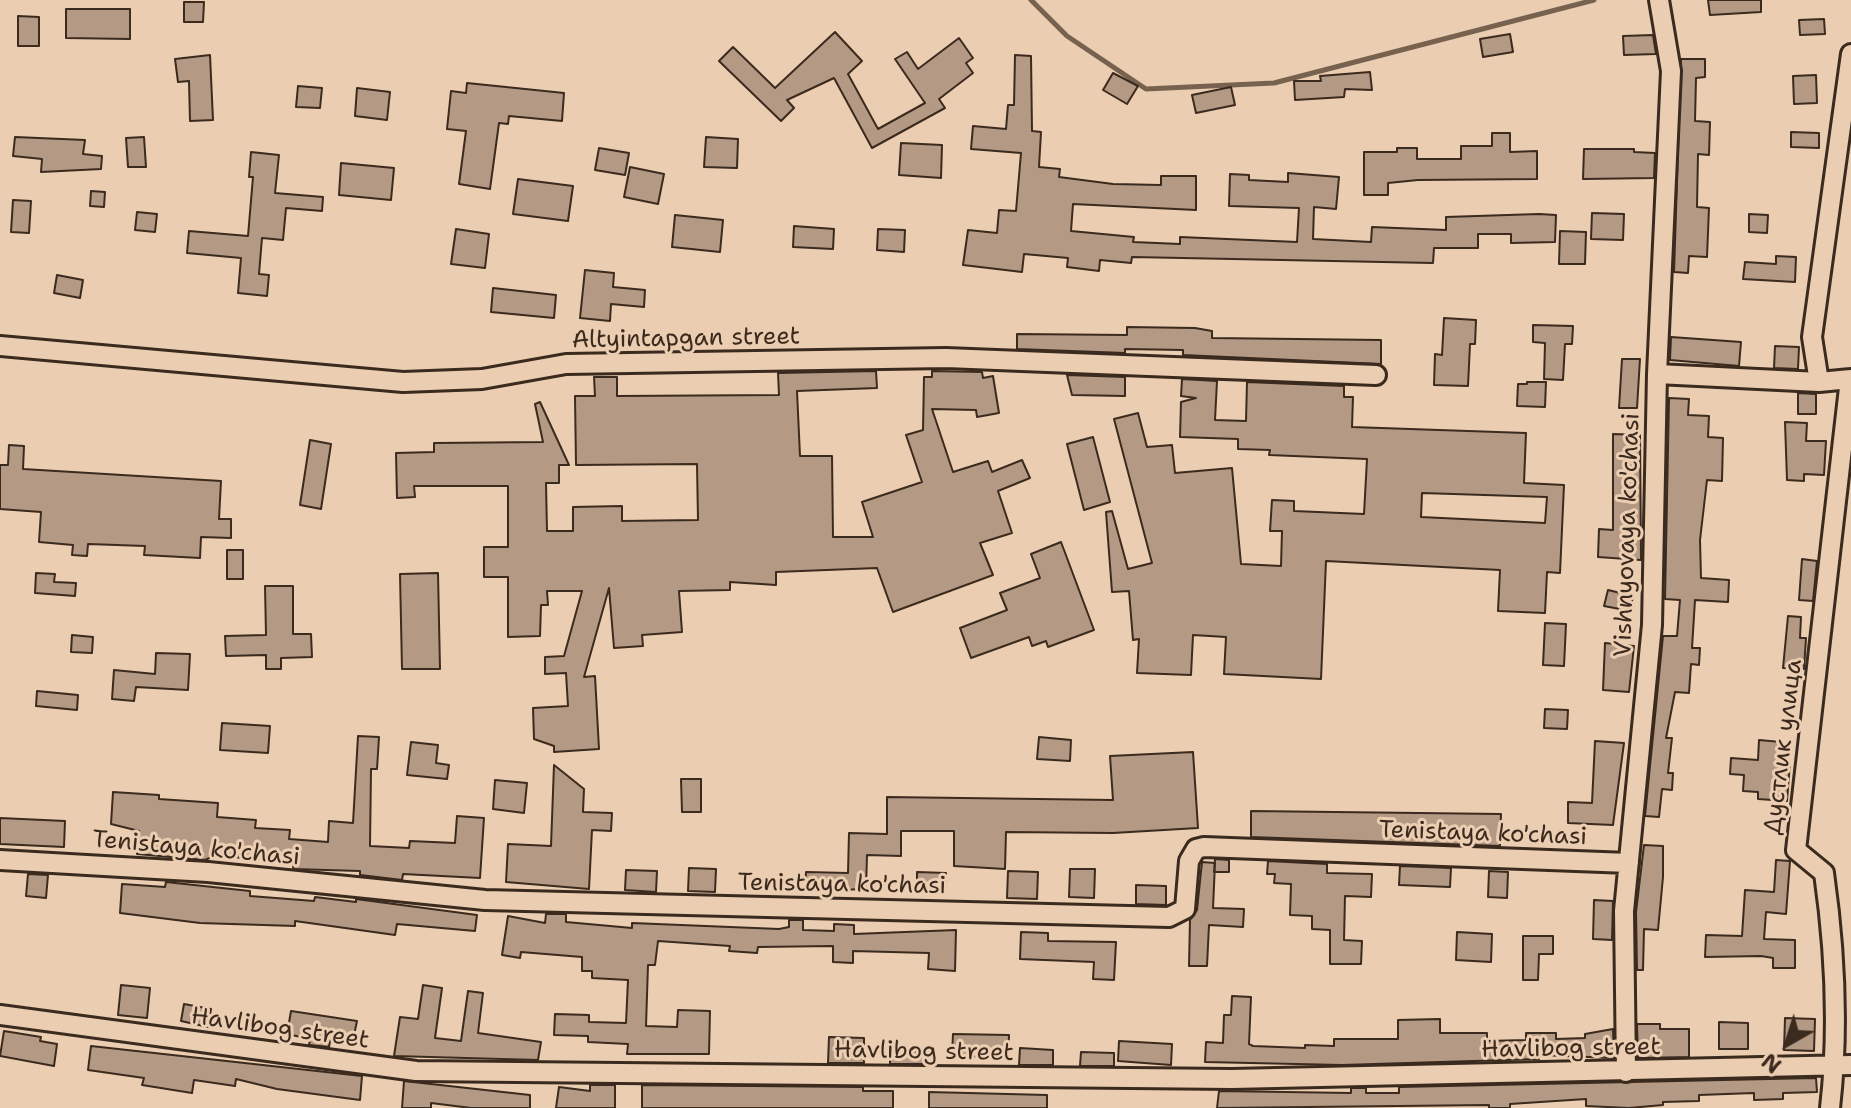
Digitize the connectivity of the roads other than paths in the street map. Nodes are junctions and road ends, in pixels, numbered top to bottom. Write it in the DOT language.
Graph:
graph roads {
  1 [pos="1659,0"];
  2 [pos="1851,54"];
  3 [pos="0,346"];
  4 [pos="1657,374"];
  5 [pos="1376,375"];
  6 [pos="1850,379"];
  7 [pos="1819,382"];
  8 [pos="0,860"];
  9 [pos="1629,863"];
  10 [pos="0,1015"];
  11 [pos="1843,1064"];
  12 [pos="1626,1072"];
  13 [pos="1830,1108"];
  1 -- 4 [label="street, Vishnyovaya ko'chasi"];
  2 -- 7 [label="street"];
  3 -- 5 [label="street, Altyintapgan street"];
  4 -- 7 [label="street"];
  4 -- 9 [label="street, Vishnyovaya ko'chasi"];
  6 -- 7 [label="street"];
  6 -- 11 [label="street, Дустлик улица"];
  8 -- 9 [label="street, Tenistaya ko'chasi"];
  9 -- 12 [label="street, Vishnyovaya ko'chasi"];
  10 -- 12 [label="street, Hаvlibog street"];
  11 -- 12 [label="street, Hаvlibog street"];
  11 -- 13 [label="street, Дустлик улица"];
}
